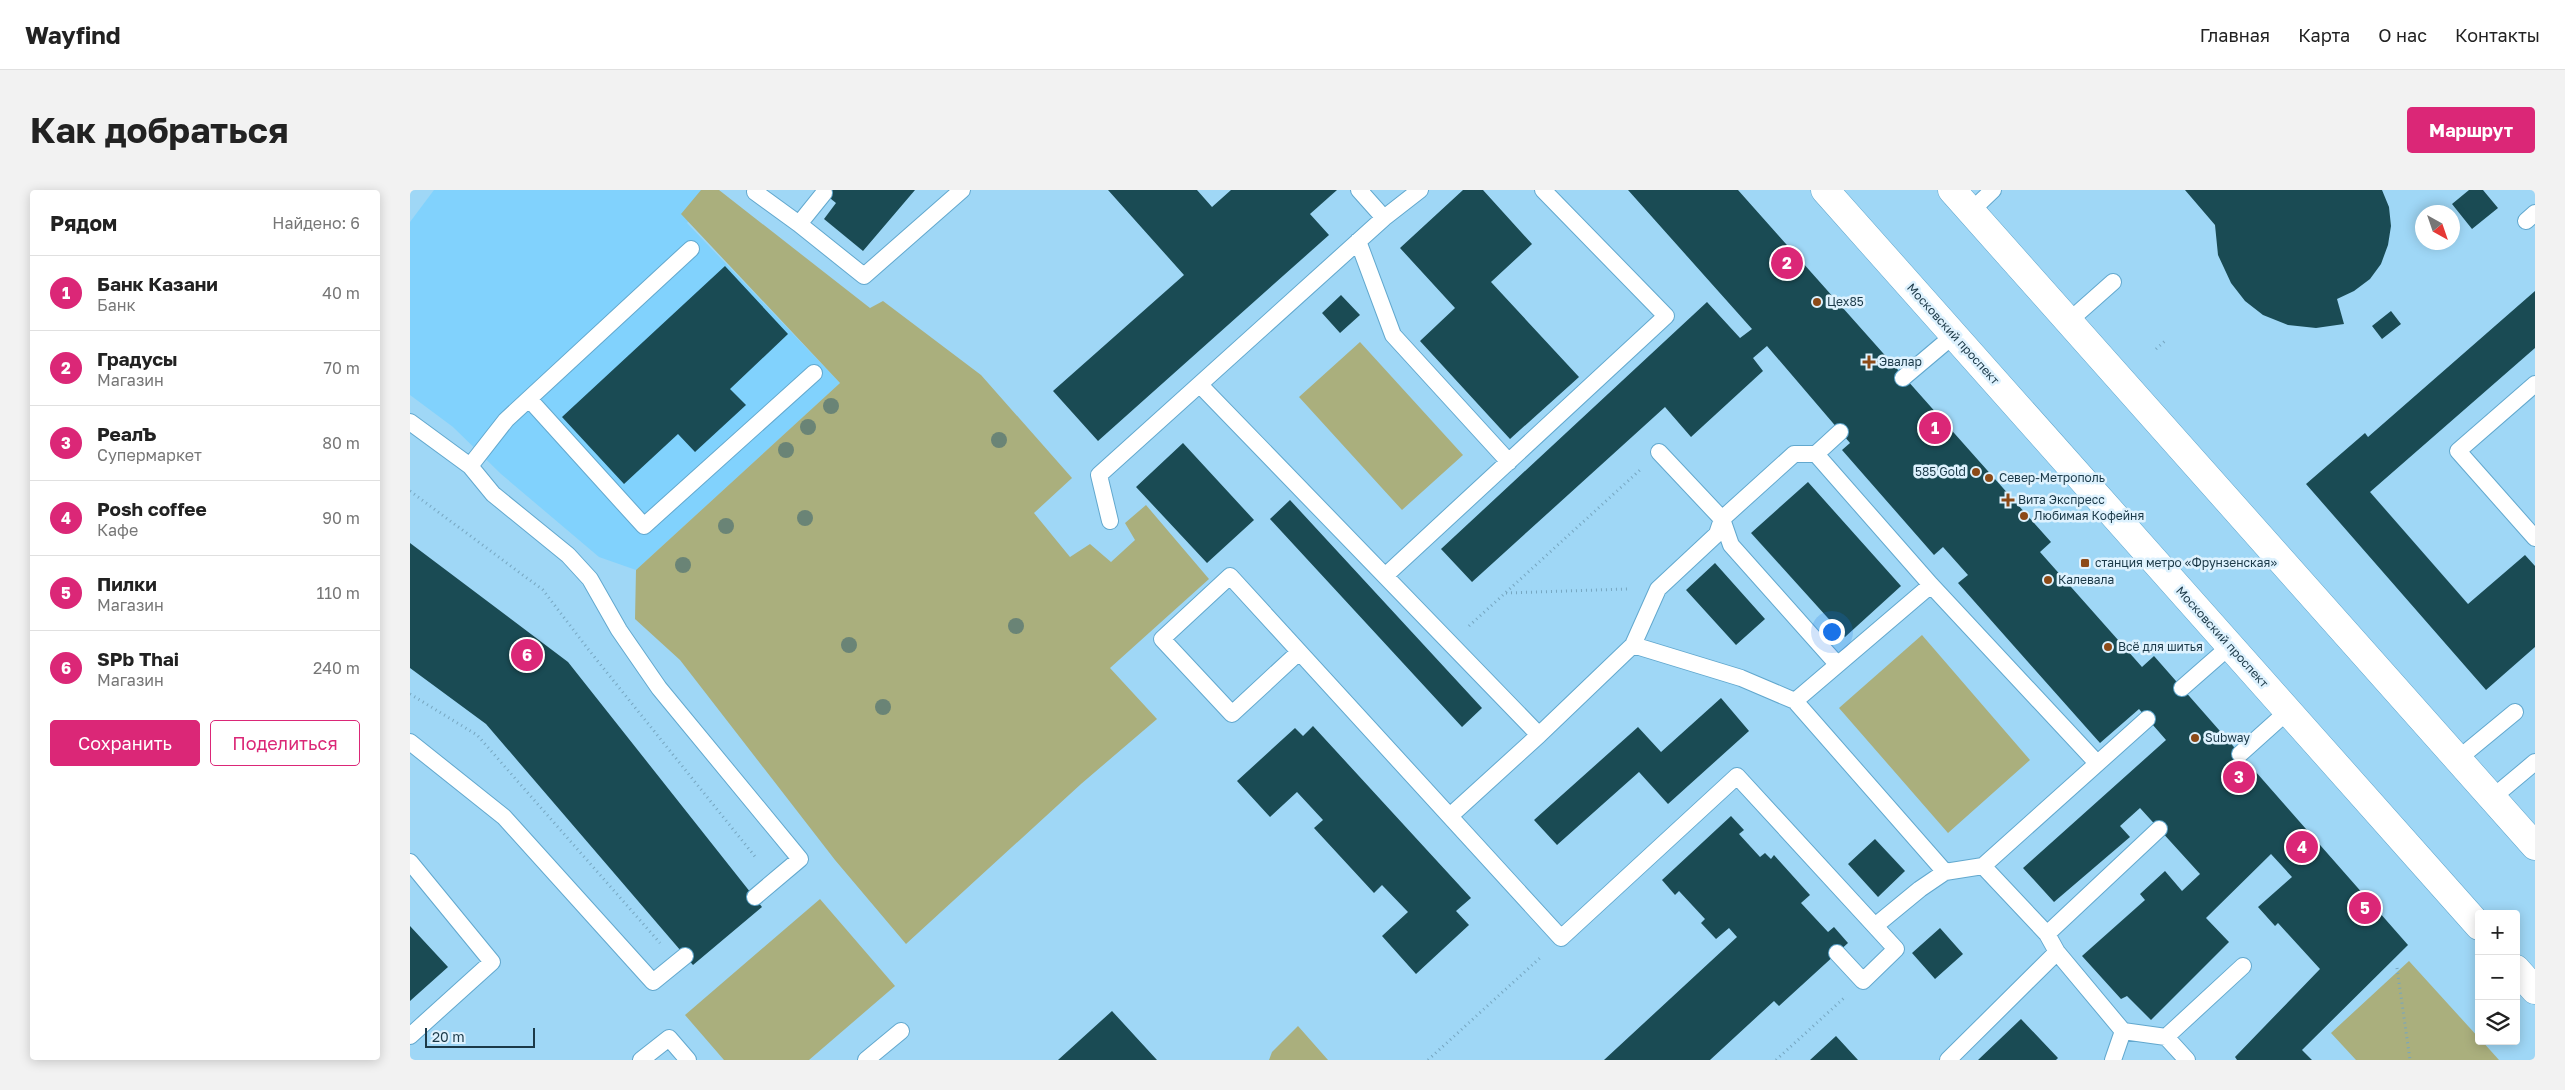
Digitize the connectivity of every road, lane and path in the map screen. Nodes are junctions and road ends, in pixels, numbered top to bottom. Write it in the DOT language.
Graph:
graph roads {
  1 [pos="757,190"];
  2 [pos="962,190"];
  3 [pos="1359,190"];
  4 [pos="1420,190"];
  5 [pos="1543,190"];
  6 [pos="1825,190"];
  7 [pos="1952,190"];
  8 [pos="1992,190"];
  9 [pos="824,193"];
  10 [pos="1971,211"];
  11 [pos="1384,218"];
  12 [pos="799,224"];
  13 [pos="1358,240"];
  14 [pos="691,249"];
  15 [pos="2113,282"];
  16 [pos="2068,321"];
  17 [pos="1954,335"];
  18 [pos="2165,341"];
  19 [pos="2156,349"];
  20 [pos="814,373"];
  21 [pos="1903,378"];
  22 [pos="2535,384"];
  23 [pos="1200,385"];
  24 [pos="529,399"];
  25 [pos="410,422"];
  26 [pos="1840,432"];
  27 [pos="1660,452"];
  28 [pos="1816,454"];
  29 [pos="1509,462"];
  30 [pos="470,466"];
  31 [pos="410,491"];
  32 [pos="1722,519"];
  33 [pos="1110,521"];
  34 [pos="2535,538"];
  35 [pos="1385,576"];
  36 [pos="1931,585"];
  37 [pos="1658,589"];
  38 [pos="1505,593"];
  39 [pos="1450,643"];
  40 [pos="1633,645"];
  41 [pos="2230,646"];
  42 [pos="1299,652"];
  43 [pos="1837,664"];
  44 [pos="2182,688"];
  45 [pos="410,694"];
  46 [pos="1795,701"];
  47 [pos="2288,711"];
  48 [pos="2515,712"];
  49 [pos="2147,719"];
  50 [pos="1539,735"];
  51 [pos="410,742"];
  52 [pos="2240,754"];
  53 [pos="2458,760"];
  54 [pos="2535,762"];
  55 [pos="2097,763"];
  56 [pos="2492,798"];
  57 [pos="1450,816"];
  58 [pos="2159,829"];
  59 [pos="2535,846"];
  60 [pos="410,862"];
  61 [pos="1983,866"];
  62 [pos="1945,872"];
  63 [pos="775,880"];
  64 [pos="755,897"];
  65 [pos="2475,921"];
  66 [pos="1875,926"];
  67 [pos="2047,934"];
  68 [pos="1561,938"];
  69 [pos="2057,952"];
  70 [pos="1837,953"];
  71 [pos="681,959"];
  72 [pos="2243,966"];
  73 [pos="2397,968"];
  74 [pos="2520,973"];
  75 [pos="1862,981"];
  76 [pos="2535,990"];
  77 [pos="901,1031"];
  78 [pos="2123,1031"];
  79 [pos="410,1036"];
  80 [pos="2166,1037"];
  81 [pos="641,1060"];
  82 [pos="688,1060"];
  83 [pos="866,1060"];
  84 [pos="1428,1060"];
  85 [pos="1776,1060"];
  86 [pos="1948,1060"];
  87 [pos="2113,1060"];
  88 [pos="2187,1060"];
  89 [pos="2410,1060"];
  1 -- 12 [label="lane"];
  2 -- 12 [label="lane"];
  3 -- 11 [label="lane"];
  4 -- 11 [label="lane"];
  5 -- 29 [label="lane"];
  6 -- 17 [label="main road, Московский проспект"];
  7 -- 10 [label="main road"];
  8 -- 10 [label="lane"];
  9 -- 12 [label="lane"];
  10 -- 16 [label="main road"];
  11 -- 13 [label="lane"];
  13 -- 23 [label="lane"];
  13 -- 29 [label="lane"];
  14 -- 24 [label="lane"];
  15 -- 16 [label="lane"];
  16 -- 53 [label="main road"];
  17 -- 21 [label="lane"];
  17 -- 41 [label="main road, Московский проспект"];
  18 -- 19 [label="path"];
  20 -- 24 [label="lane"];
  22 -- 34 [label="lane"];
  23 -- 33 [label="lane"];
  23 -- 35 [label="lane"];
  24 -- 30 [label="lane"];
  25 -- 30 [label="lane"];
  26 -- 28 [label="lane"];
  27 -- 32 [label="lane"];
  27 -- 38 [label="path"];
  28 -- 32 [label="lane"];
  28 -- 36 [label="lane"];
  29 -- 35 [label="lane"];
  30 -- 63 [label="lane"];
  31 -- 63 [label="path"];
  32 -- 37 [label="lane"];
  32 -- 43 [label="lane"];
  35 -- 39 [label="lane"];
  36 -- 43 [label="lane"];
  36 -- 55 [label="lane"];
  37 -- 38 [label="path"];
  37 -- 40 [label="lane"];
  38 -- 39 [label="path"];
  39 -- 50 [label="lane"];
  40 -- 46 [label="lane"];
  40 -- 50 [label="lane"];
  41 -- 44 [label="lane"];
  41 -- 47 [label="main road, Московский проспект"];
  42 -- 42 [label="lane"];
  42 -- 57 [label="lane"];
  43 -- 46 [label="lane"];
  45 -- 71 [label="path"];
  46 -- 62 [label="lane"];
  47 -- 52 [label="lane"];
  47 -- 65 [label="main road, Московский проспект"];
  48 -- 53 [label="lane"];
  49 -- 55 [label="lane"];
  50 -- 57 [label="lane"];
  51 -- 71 [label="lane"];
  53 -- 56 [label="main road"];
  54 -- 56 [label="lane"];
  55 -- 61 [label="lane"];
  56 -- 59 [label="main road"];
  57 -- 68 [label="lane"];
  58 -- 67 [label="lane"];
  60 -- 79 [label="lane"];
  61 -- 62 [label="lane"];
  61 -- 67 [label="lane"];
  62 -- 66 [label="lane"];
  63 -- 64 [label="lane"];
  66 -- 68 [label="lane"];
  66 -- 75 [label="lane"];
  67 -- 69 [label="lane"];
  68 -- 84 [label="path"];
  69 -- 78 [label="lane"];
  69 -- 86 [label="lane"];
  70 -- 75 [label="lane"];
  72 -- 80 [label="lane"];
  73 -- 89 [label="path"];
  74 -- 76 [label="main road"];
  75 -- 85 [label="path"];
  77 -- 83 [label="lane"];
  78 -- 80 [label="lane"];
  78 -- 87 [label="lane"];
  80 -- 88 [label="lane"];
  81 -- 82 [label="lane"];
}
